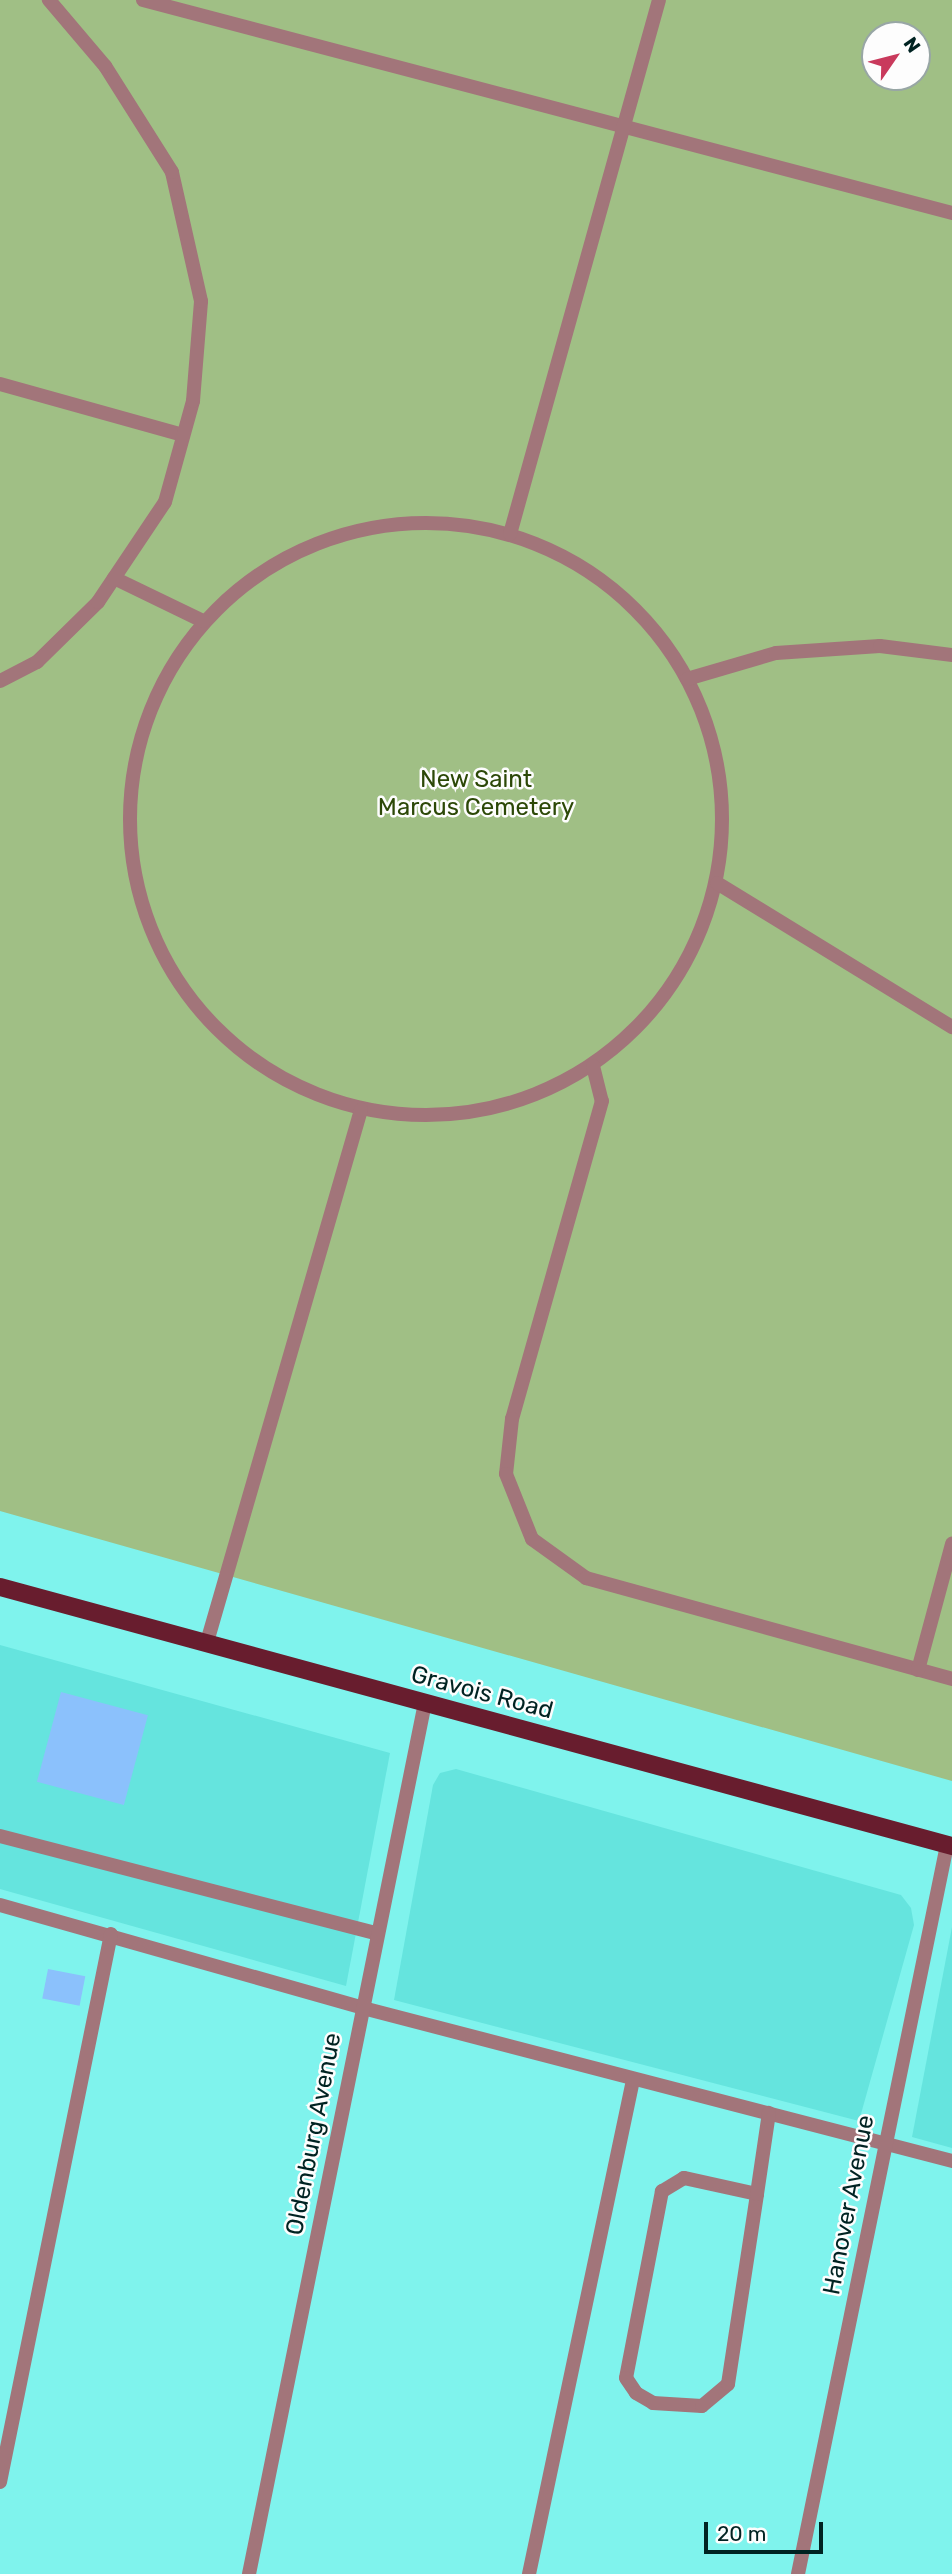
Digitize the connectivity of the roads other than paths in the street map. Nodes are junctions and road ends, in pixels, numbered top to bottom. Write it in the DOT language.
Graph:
graph roads {
  1 [pos="49,0"];
  2 [pos="143,0"];
  3 [pos="659,0"];
  4 [pos="623,129"];
  5 [pos="952,213"];
  6 [pos="0,384"];
  7 [pos="183,435"];
  8 [pos="510,534"];
  9 [pos="114,578"];
  10 [pos="203,621"];
  11 [pos="952,655"];
  12 [pos="687,679"];
  13 [pos="0,681"];
  14 [pos="717,883"];
  15 [pos="952,1027"];
  16 [pos="593,1066"];
  17 [pos="361,1110"];
  18 [pos="952,1544"];
  19 [pos="0,1587"];
  20 [pos="207,1642"];
  21 [pos="918,1670"];
  22 [pos="952,1679"];
  23 [pos="425,1703"];
  24 [pos="0,1836"];
  25 [pos="950,1846"];
  26 [pos="0,1905"];
  27 [pos="111,1934"];
  28 [pos="378,1934"];
  29 [pos="363,2008"];
  30 [pos="633,2080"];
  31 [pos="769,2113"];
  32 [pos="885,2141"];
  33 [pos="952,2161"];
  34 [pos="757,2194"];
  35 [pos="0,2482"];
  36 [pos="249,2574"];
  37 [pos="529,2574"];
  38 [pos="798,2574"];
  1 -- 7 [label="street"];
  2 -- 4 [label="street"];
  3 -- 4 [label="street"];
  4 -- 5 [label="street"];
  4 -- 8 [label="street"];
  6 -- 7 [label="street"];
  7 -- 9 [label="street"];
  8 -- 10 [label="street"];
  8 -- 12 [label="street"];
  9 -- 10 [label="street"];
  9 -- 13 [label="street"];
  10 -- 17 [label="street"];
  11 -- 12 [label="street"];
  12 -- 14 [label="street"];
  14 -- 15 [label="street"];
  14 -- 16 [label="street"];
  16 -- 17 [label="street"];
  16 -- 21 [label="street"];
  17 -- 20 [label="street"];
  18 -- 21 [label="street"];
  19 -- 20 [label="main road, Gravois Road"];
  20 -- 23 [label="main road, Gravois Road"];
  21 -- 22 [label="street"];
  23 -- 25 [label="main road, Gravois Road"];
  23 -- 28 [label="street, Oldenburg Avenue"];
  24 -- 28 [label="street"];
  25 -- 32 [label="street, Hanover Avenue"];
  26 -- 27 [label="street"];
  27 -- 29 [label="street"];
  27 -- 35 [label="street"];
  28 -- 29 [label="street, Oldenburg Avenue"];
  29 -- 30 [label="street"];
  29 -- 36 [label="street, Oldenburg Avenue"];
  30 -- 31 [label="street"];
  30 -- 37 [label="street"];
  31 -- 32 [label="street"];
  31 -- 34 [label="street"];
  32 -- 33 [label="street"];
  32 -- 38 [label="street, Hanover Avenue"];
  34 -- 34 [label="street"];
}
